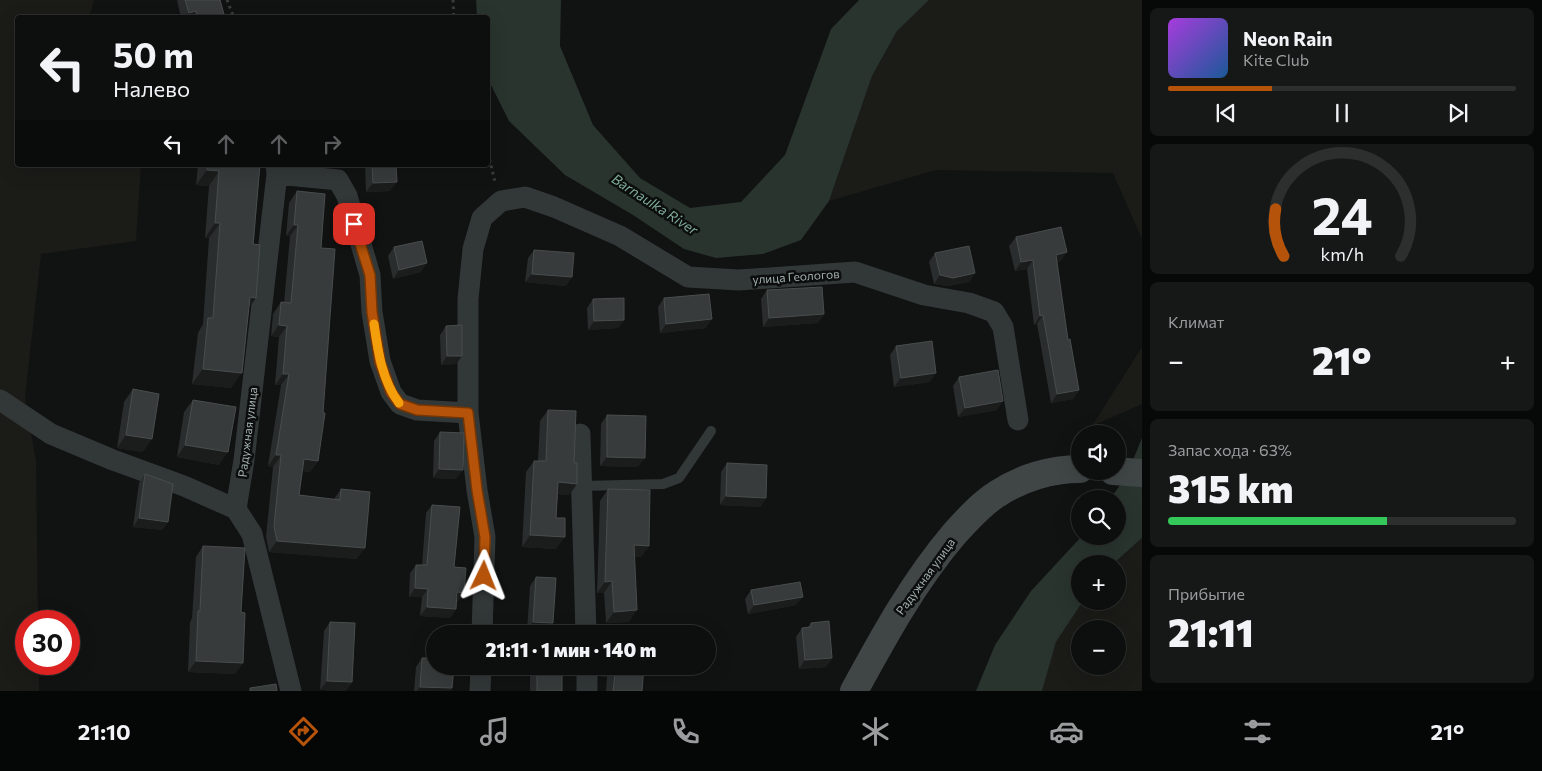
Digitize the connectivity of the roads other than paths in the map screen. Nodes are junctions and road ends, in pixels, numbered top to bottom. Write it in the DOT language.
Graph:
graph roads {
  1 [pos="276,170"];
  2 [pos="0,400"];
  3 [pos="468,413"];
  4 [pos="1018,420"];
  5 [pos="711,431"];
  6 [pos="580,434"];
  7 [pos="1071,470"];
  8 [pos="1126,472"];
  9 [pos="1142,473"];
  10 [pos="582,486"];
  11 [pos="236,509"];
  12 [pos="482,625"];
  13 [pos="586,625"];
  14 [pos="481,675"];
  15 [pos="586,675"];
  16 [pos="292,691"];
  17 [pos="480,691"];
  18 [pos="587,691"];
  19 [pos="854,691"];
  1 -- 3 [label="street"];
  1 -- 11 [label="street, Радужная улица"];
  2 -- 11 [label="street"];
  3 -- 4 [label="street, улица Геологов"];
  3 -- 12 [label="street"];
  5 -- 10 [label="lane"];
  6 -- 10 [label="street"];
  7 -- 19 [label="main road, Радужная улица"];
  8 -- 9 [label="main road"];
  10 -- 13 [label="street"];
  11 -- 16 [label="street"];
  14 -- 17 [label="street"];
  15 -- 18 [label="street"];
}
